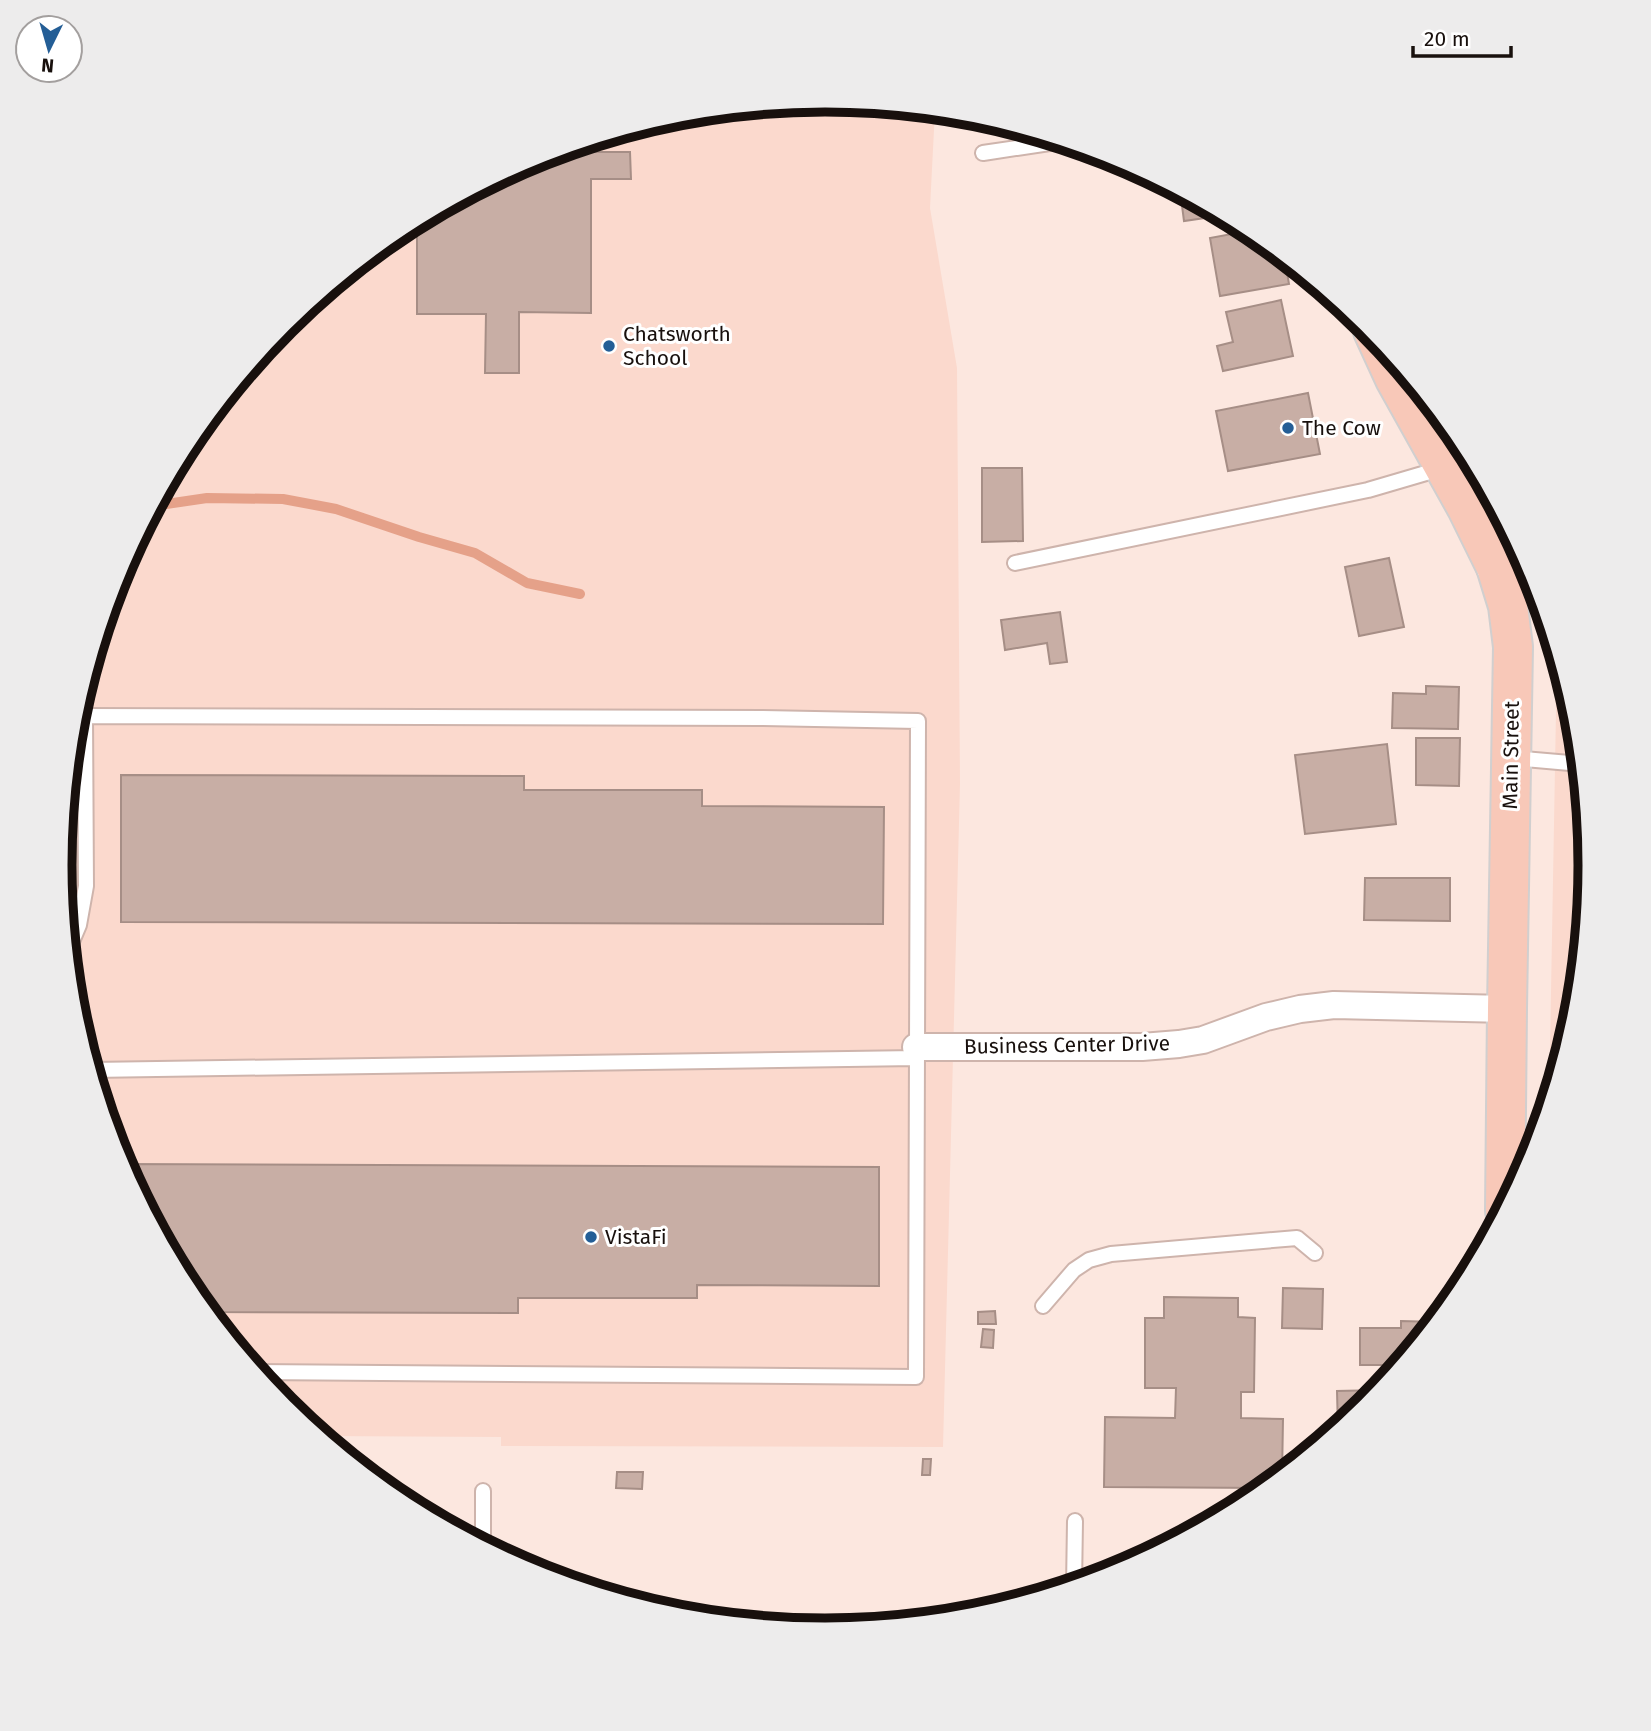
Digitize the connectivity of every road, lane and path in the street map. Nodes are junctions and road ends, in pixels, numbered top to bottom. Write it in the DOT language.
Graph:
graph roads {
  1 [pos="1043,144"];
  2 [pos="983,153"];
  3 [pos="1389,366"];
  4 [pos="1444,468"];
  5 [pos="1511,562"];
  6 [pos="1015,564"];
  7 [pos="86,716"];
  8 [pos="85,724"];
  9 [pos="1511,758"];
  10 [pos="1572,763"];
  11 [pos="75,934"];
  12 [pos="1507,1009"];
  13 [pos="916,1053"];
  14 [pos="100,1070"];
  15 [pos="1505,1192"];
  16 [pos="1315,1254"];
  17 [pos="1043,1306"];
  18 [pos="268,1371"];
  19 [pos="483,1491"];
  20 [pos="1075,1521"];
  21 [pos="483,1537"];
  22 [pos="1074,1577"];
  1 -- 2 [label="lane"];
  3 -- 4 [label="main road, Main Street"];
  4 -- 5 [label="main road, Main Street"];
  4 -- 6 [label="lane"];
  5 -- 9 [label="main road, Main Street"];
  7 -- 13 [label="lane"];
  8 -- 11 [label="lane"];
  9 -- 10 [label="lane"];
  9 -- 12 [label="main road, Main Street"];
  12 -- 13 [label="street, Business Center Drive"];
  12 -- 15 [label="main road, Main Street"];
  13 -- 14 [label="lane"];
  13 -- 18 [label="lane"];
  16 -- 17 [label="lane"];
  19 -- 21 [label="lane"];
  20 -- 22 [label="lane"];
}
